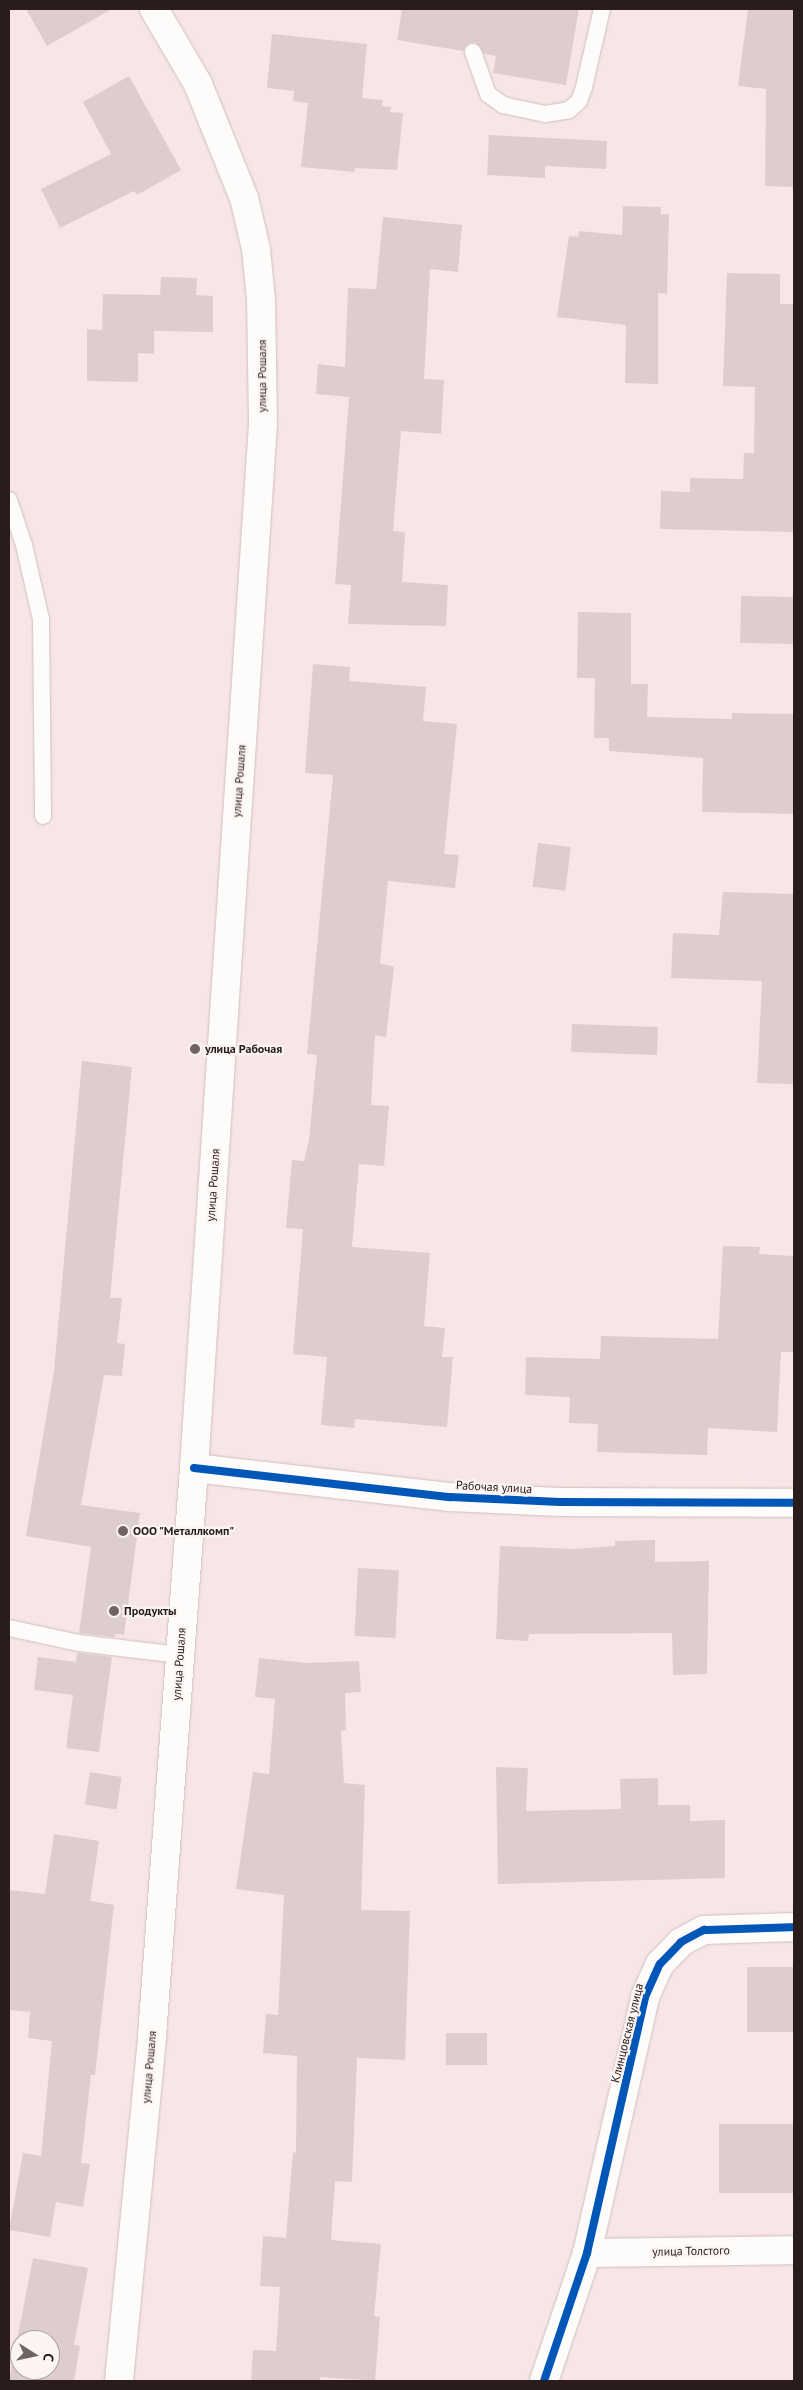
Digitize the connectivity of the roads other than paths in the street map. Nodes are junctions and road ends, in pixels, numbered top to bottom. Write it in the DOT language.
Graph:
graph roads {
  1 [pos="154,9"];
  2 [pos="602,9"];
  3 [pos="472,52"];
  4 [pos="9,500"];
  5 [pos="44,816"];
  6 [pos="194,1468"];
  7 [pos="794,1503"];
  8 [pos="9,1628"];
  9 [pos="179,1655"];
  10 [pos="794,1926"];
  11 [pos="794,2250"];
  12 [pos="587,2252"];
  13 [pos="119,2381"];
  14 [pos="544,2381"];
  1 -- 6 [label="main road, улица Рошаля"];
  2 -- 3 [label="lane"];
  4 -- 5 [label="lane"];
  6 -- 7 [label="main road, Рабочая улица"];
  6 -- 9 [label="main road, улица Рошаля"];
  8 -- 9 [label="lane"];
  9 -- 13 [label="main road, улица Рошаля"];
  10 -- 12 [label="main road, Клинцовская улица"];
  11 -- 12 [label="main road, улица Толстого"];
  12 -- 14 [label="main road, Клинцовская улица"];
}
